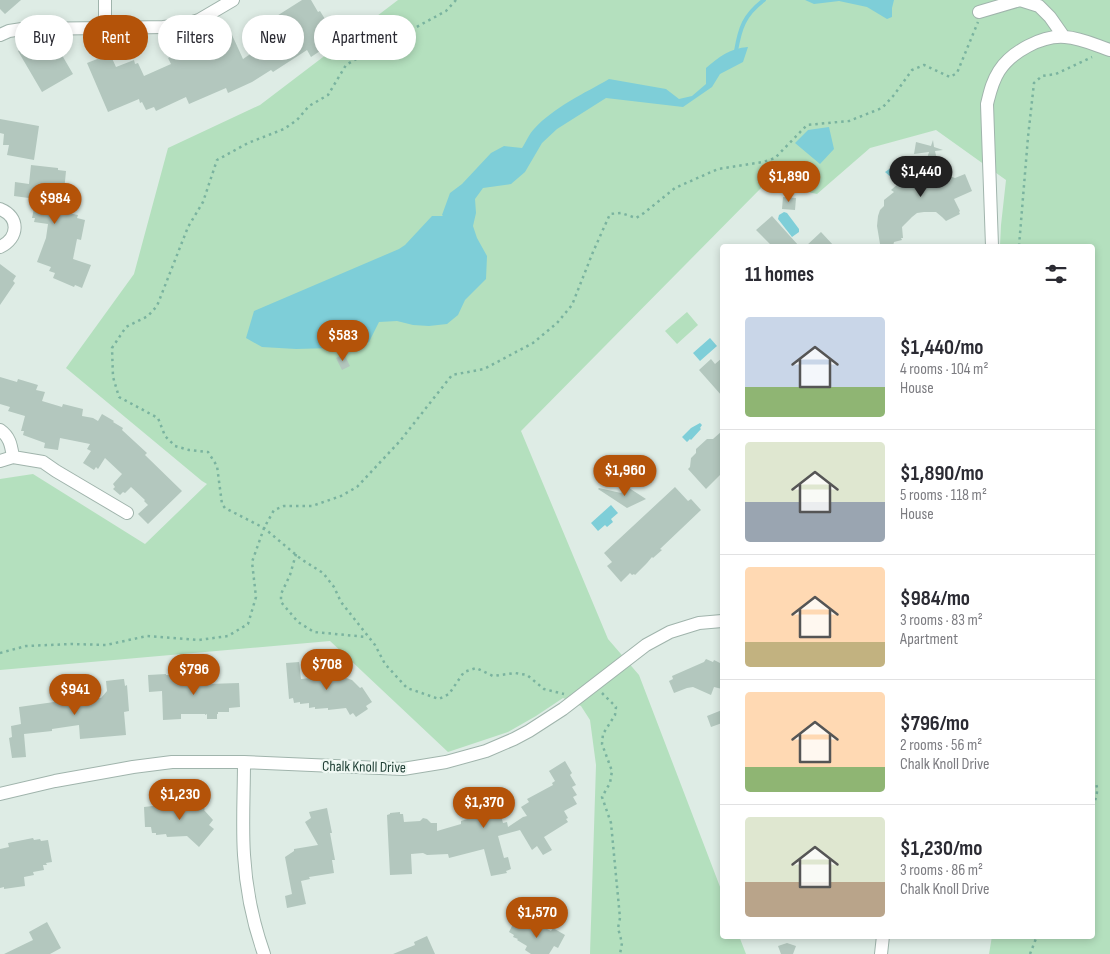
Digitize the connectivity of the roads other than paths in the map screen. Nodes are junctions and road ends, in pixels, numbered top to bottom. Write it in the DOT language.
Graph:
graph roads {
  1 [pos="105,0"];
  2 [pos="233,0"];
  3 [pos="979,12"];
  4 [pos="105,15"];
  5 [pos="148,27"];
  6 [pos="83,28"];
  7 [pos="0,35"];
  8 [pos="1064,37"];
  9 [pos="1110,50"];
  10 [pos="0,209"];
  11 [pos="992,244"];
  12 [pos="0,247"];
  13 [pos="0,430"];
  14 [pos="13,457"];
  15 [pos="0,461"];
  16 [pos="127,513"];
  17 [pos="720,621"];
  18 [pos="244,762"];
  19 [pos="0,794"];
  20 [pos="883,939"];
  21 [pos="264,954"];
  22 [pos="881,954"];
  1 -- 4 [label="street"];
  2 -- 5 [label="street"];
  3 -- 8 [label="street"];
  6 -- 7 [label="street"];
  8 -- 9 [label="street"];
  8 -- 11 [label="street"];
  10 -- 12 [label="street"];
  13 -- 14 [label="street"];
  14 -- 15 [label="street"];
  14 -- 16 [label="street"];
  17 -- 18 [label="street, Chalk Knoll Drive"];
  18 -- 19 [label="street, Chalk Knoll Drive"];
  18 -- 21 [label="street"];
  20 -- 22 [label="street"];
}
